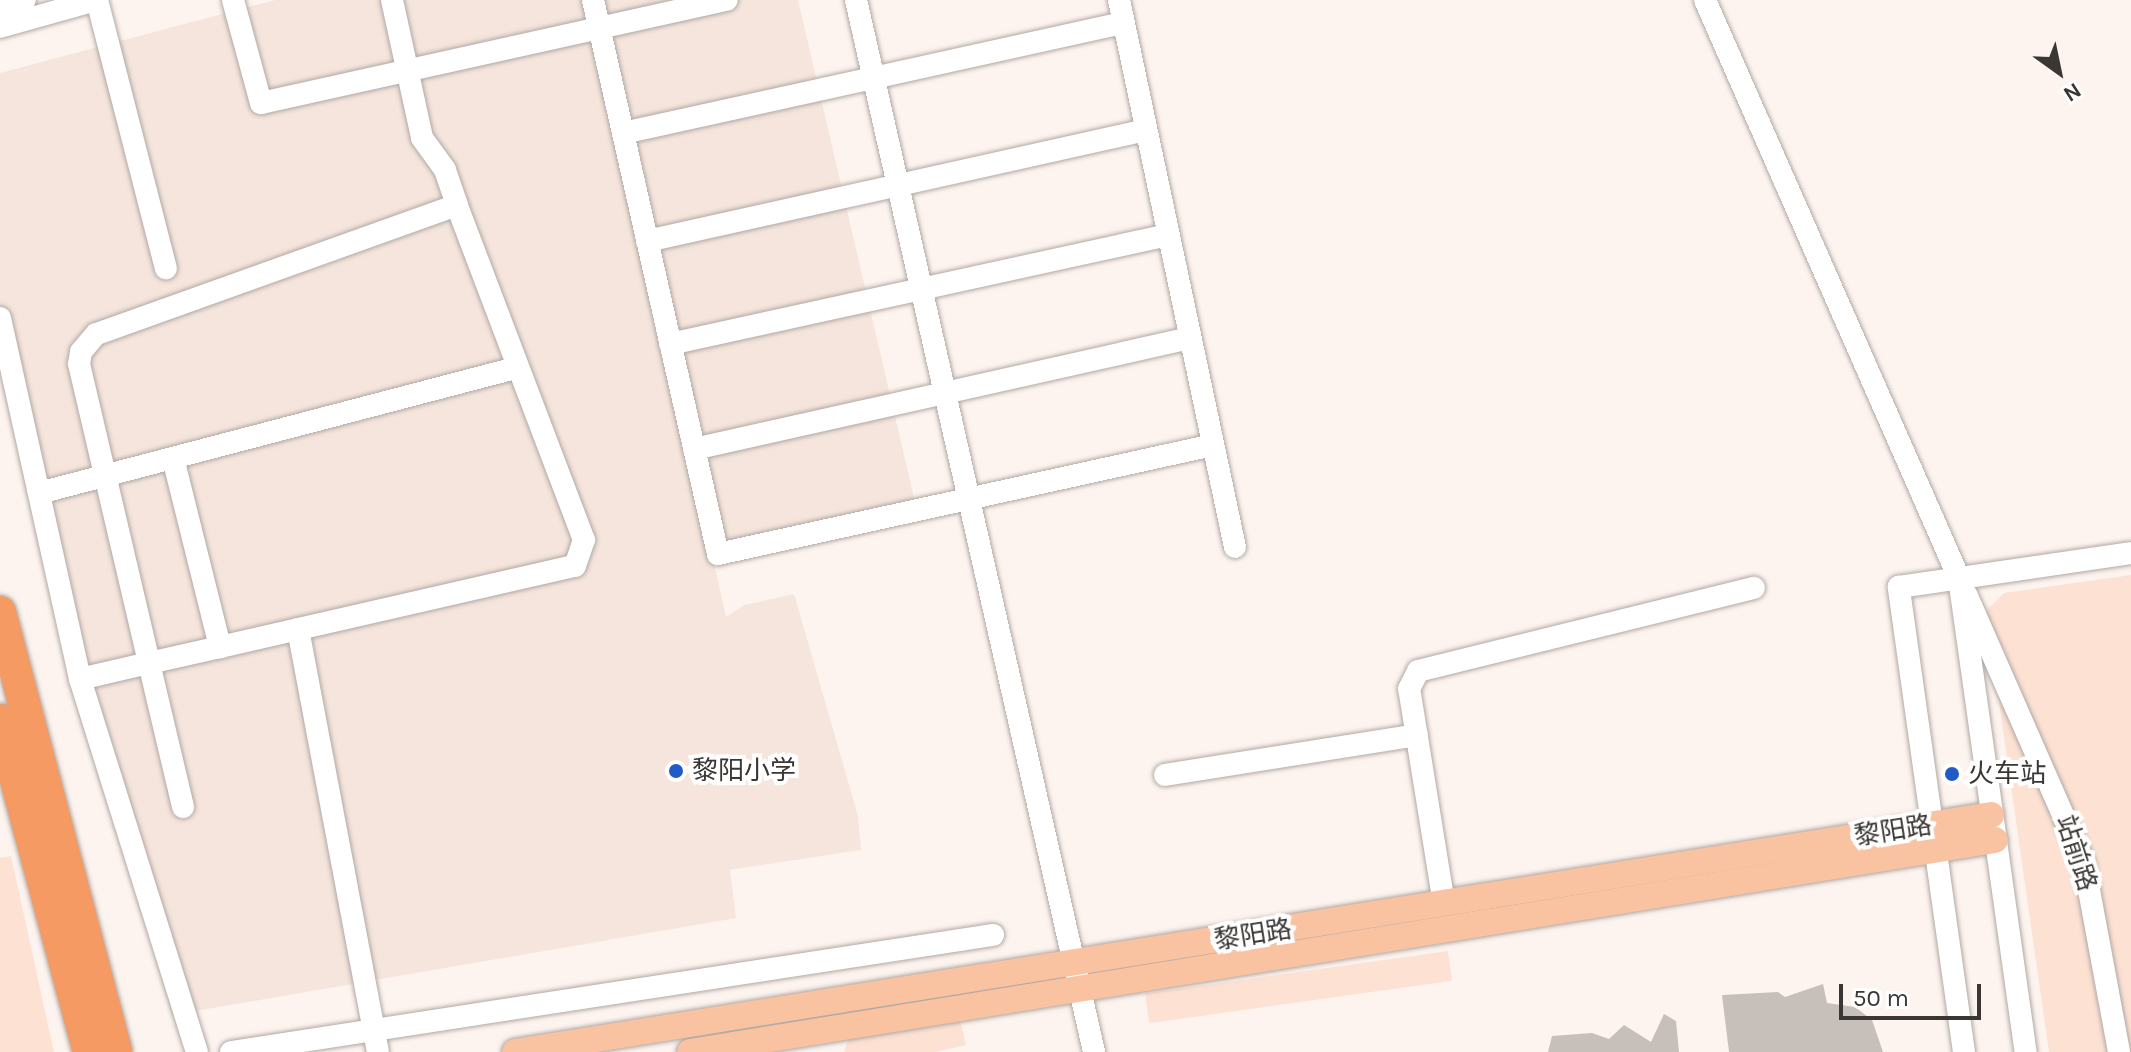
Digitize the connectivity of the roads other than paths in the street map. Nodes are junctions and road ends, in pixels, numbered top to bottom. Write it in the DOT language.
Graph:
graph roads {
  1 [pos="25,0"];
  2 [pos="96,0"];
  3 [pos="233,0"];
  4 [pos="392,0"];
  5 [pos="593,0"];
  6 [pos="727,0"];
  7 [pos="856,0"];
  8 [pos="1119,0"];
  9 [pos="1705,0"];
  10 [pos="0,8"];
  11 [pos="1123,23"];
  12 [pos="0,27"];
  13 [pos="599,28"];
  14 [pos="407,71"];
  15 [pos="873,78"];
  16 [pos="1146,130"];
  17 [pos="623,133"];
  18 [pos="898,185"];
  19 [pos="457,205"];
  20 [pos="1168,235"];
  21 [pos="647,241"];
  22 [pos="166,268"];
  23 [pos="921,289"];
  24 [pos="0,318"];
  25 [pos="1190,338"];
  26 [pos="670,344"];
  27 [pos="518,367"];
  28 [pos="945,393"];
  29 [pos="1213,445"];
  30 [pos="694,449"];
  31 [pos="174,462"];
  32 [pos="106,479"];
  33 [pos="39,493"];
  34 [pos="969,499"];
  35 [pos="1235,547"];
  36 [pos="2131,553"];
  37 [pos="1959,578"];
  38 [pos="1754,588"];
  39 [pos="0,612"];
  40 [pos="298,629"];
  41 [pos="220,647"];
  42 [pos="149,663"];
  43 [pos="80,679"];
  44 [pos="0,720"];
  45 [pos="1417,735"];
  46 [pos="1165,775"];
  47 [pos="183,807"];
  48 [pos="1993,828"];
  49 [pos="1934,837"];
  50 [pos="1444,904"];
  51 [pos="993,935"];
  52 [pos="1077,976"];
  53 [pos="376,1041"];
  54 [pos="89,1052"];
  55 [pos="116,1052"];
  56 [pos="197,1052"];
  57 [pos="231,1052"];
  58 [pos="515,1052"];
  59 [pos="690,1052"];
  60 [pos="1094,1052"];
  61 [pos="1964,1052"];
  62 [pos="2026,1052"];
  63 [pos="2119,1052"];
  1 -- 10 [label="street"];
  2 -- 12 [label="street"];
  2 -- 22 [label="street"];
  3 -- 14 [label="street"];
  4 -- 14 [label="street"];
  5 -- 13 [label="street"];
  6 -- 13 [label="street"];
  7 -- 15 [label="street"];
  8 -- 11 [label="street"];
  9 -- 37 [label="street, 站前路"];
  11 -- 15 [label="street"];
  11 -- 16 [label="street"];
  13 -- 14 [label="street"];
  13 -- 17 [label="street"];
  14 -- 19 [label="street"];
  15 -- 17 [label="street"];
  15 -- 18 [label="street"];
  16 -- 18 [label="street"];
  16 -- 20 [label="street"];
  17 -- 21 [label="street"];
  18 -- 21 [label="street"];
  18 -- 23 [label="street"];
  19 -- 27 [label="street"];
  19 -- 32 [label="street"];
  20 -- 23 [label="street"];
  20 -- 25 [label="street"];
  21 -- 26 [label="street"];
  23 -- 26 [label="street"];
  23 -- 28 [label="street"];
  24 -- 33 [label="street"];
  25 -- 28 [label="street"];
  25 -- 29 [label="street"];
  26 -- 30 [label="street"];
  27 -- 31 [label="street"];
  27 -- 40 [label="street"];
  28 -- 30 [label="street"];
  28 -- 34 [label="street"];
  29 -- 34 [label="street"];
  29 -- 35 [label="street"];
  30 -- 34 [label="street"];
  31 -- 32 [label="street"];
  31 -- 41 [label="street"];
  32 -- 33 [label="street"];
  32 -- 42 [label="street"];
  33 -- 43 [label="street"];
  34 -- 52 [label="street"];
  36 -- 37 [label="street"];
  37 -- 48 [label="street"];
  37 -- 49 [label="street"];
  37 -- 63 [label="street, 站前路"];
  38 -- 45 [label="street"];
  39 -- 55 [label="highway"];
  40 -- 41 [label="street"];
  40 -- 53 [label="street"];
  41 -- 42 [label="street"];
  42 -- 43 [label="street"];
  42 -- 47 [label="street"];
  43 -- 56 [label="street"];
  44 -- 54 [label="highway"];
  45 -- 46 [label="street"];
  45 -- 50 [label="street"];
  48 -- 49 [label="main road, 黎阳路"];
  48 -- 62 [label="street"];
  49 -- 50 [label="main road, 黎阳路"];
  49 -- 52 [label="main road, 黎阳路"];
  49 -- 61 [label="street"];
  50 -- 52 [label="main road, 黎阳路"];
  51 -- 53 [label="street"];
  52 -- 58 [label="main road, 黎阳路"];
  52 -- 59 [label="main road, 黎阳路"];
  52 -- 60 [label="street"];
  53 -- 57 [label="street"];
}
